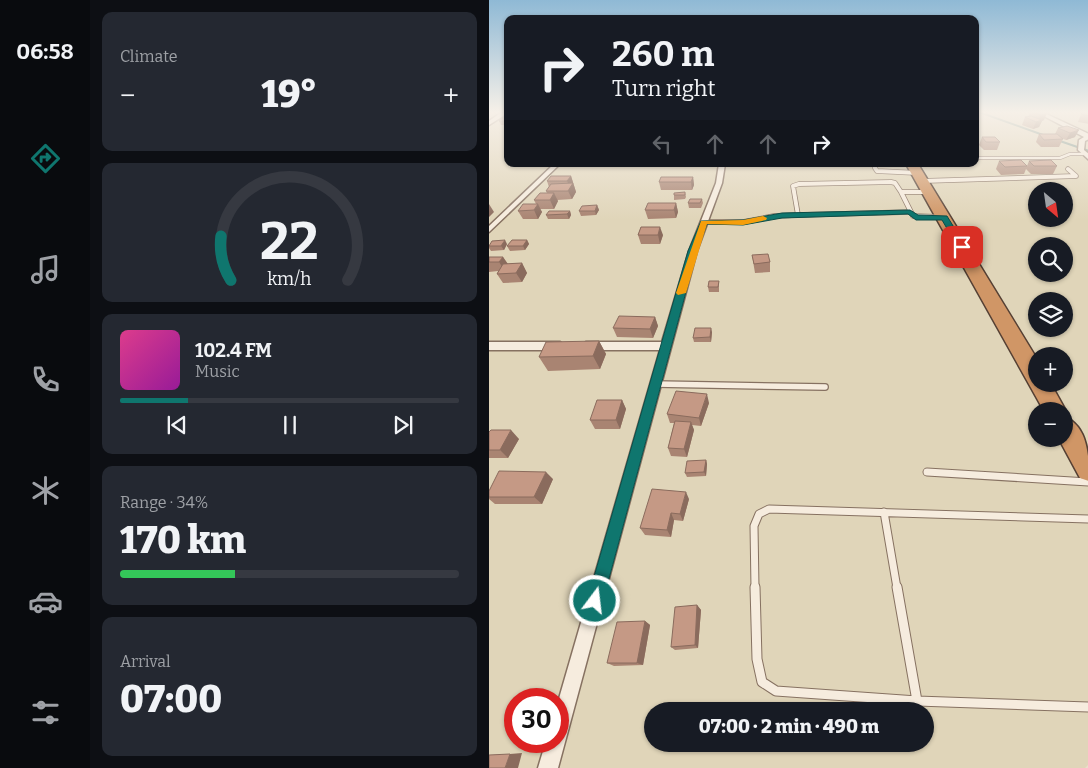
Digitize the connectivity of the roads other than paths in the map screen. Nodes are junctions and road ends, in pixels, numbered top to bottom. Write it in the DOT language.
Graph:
graph roads {
  1 [pos="1083,152"];
  2 [pos="979,158"];
  3 [pos="554,167"];
  4 [pos="722,167"];
  5 [pos="875,167"];
  6 [pos="949,167"];
  7 [pos="1069,169"];
  8 [pos="921,175"];
  9 [pos="901,192"];
  10 [pos="910,212"];
  11 [pos="798,215"];
  12 [pos="944,217"];
  13 [pos="704,222"];
  14 [pos="489,230"];
  15 [pos="489,346"];
  16 [pos="666,346"];
  17 [pos="1028,362"];
  18 [pos="655,384"];
  19 [pos="825,387"];
  20 [pos="1073,443"];
  21 [pos="1088,470"];
  22 [pos="927,472"];
  23 [pos="1088,482"];
  24 [pos="884,512"];
  25 [pos="1088,519"];
  26 [pos="569,694"];
  27 [pos="917,701"];
  28 [pos="1088,707"];
  29 [pos="552,753"];
  30 [pos="548,768"];
  1 -- 2 [label="lane"];
  3 -- 14 [label="street"];
  4 -- 13 [label="street"];
  5 -- 8 [label="lane"];
  6 -- 8 [label="lane"];
  7 -- 8 [label="lane"];
  8 -- 9 [label="lane"];
  8 -- 12 [label="highway"];
  9 -- 10 [label="lane"];
  9 -- 11 [label="lane"];
  10 -- 11 [label="lane"];
  10 -- 12 [label="lane"];
  11 -- 13 [label="lane"];
  12 -- 17 [label="highway"];
  13 -- 16 [label="street"];
  15 -- 16 [label="street"];
  16 -- 18 [label="street"];
  18 -- 19 [label="lane"];
  18 -- 26 [label="street"];
  20 -- 21 [label="highway"];
  22 -- 23 [label="lane"];
  24 -- 25 [label="lane"];
  24 -- 27 [label="lane"];
  24 -- 27 [label="lane"];
  27 -- 28 [label="lane"];
  29 -- 30 [label="street"];
}
